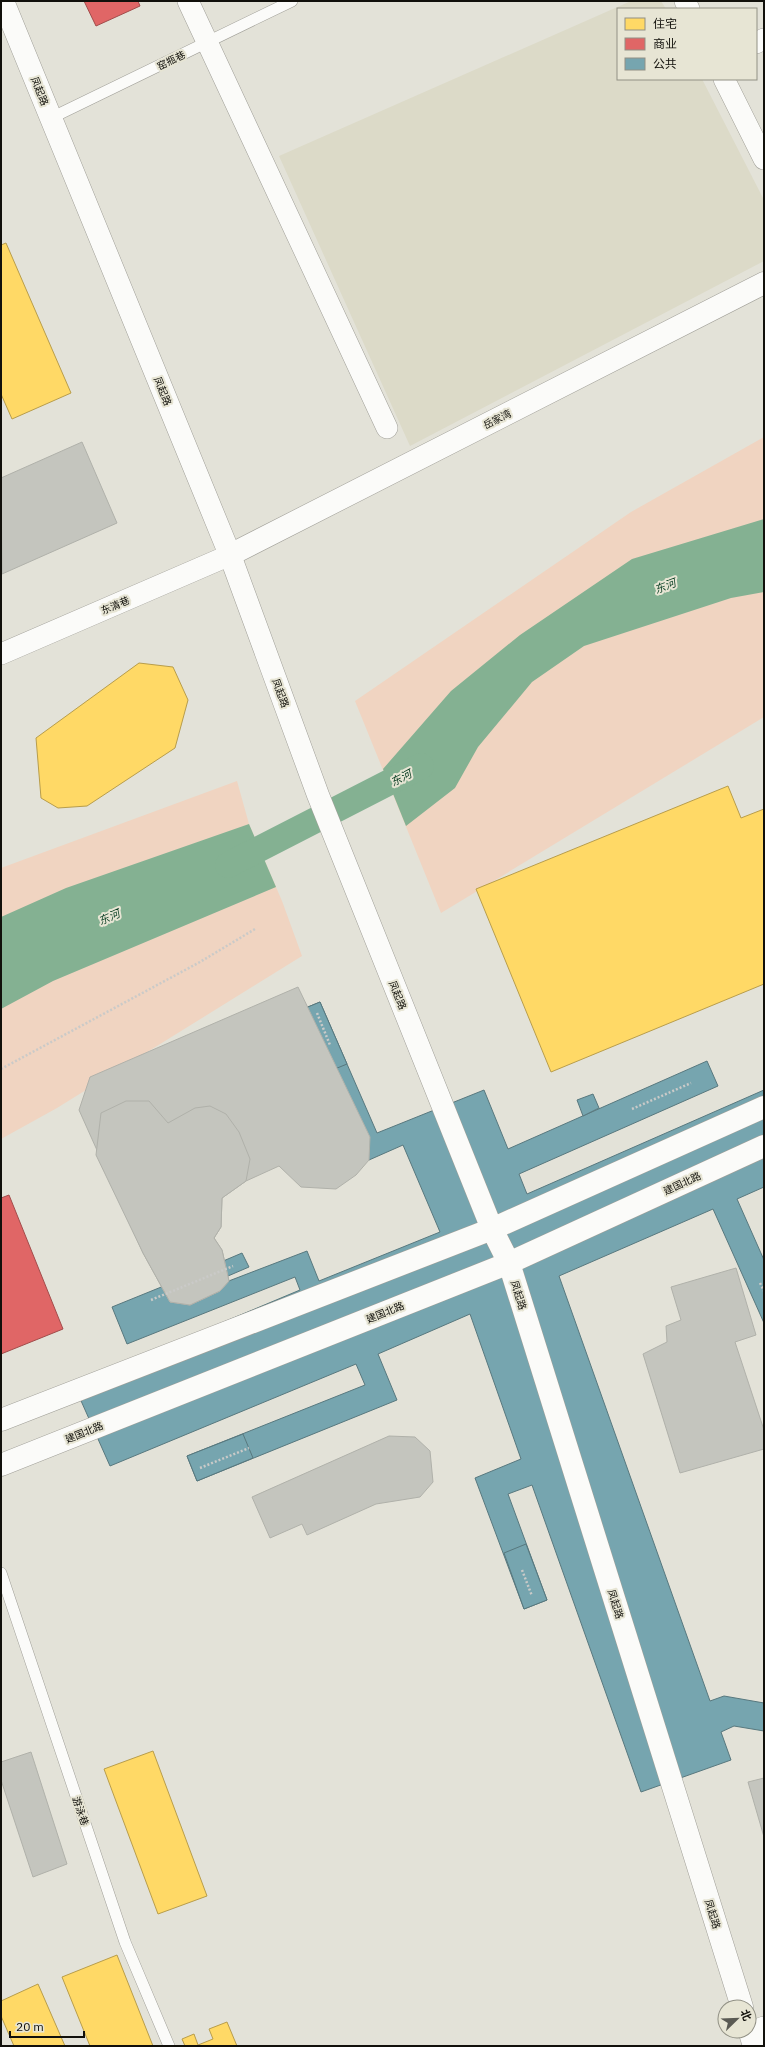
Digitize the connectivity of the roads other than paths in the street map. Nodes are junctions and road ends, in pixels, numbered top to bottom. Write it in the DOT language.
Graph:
graph roads {
  1 [pos="3,1"];
  2 [pos="188,1"];
  3 [pos="292,1"];
  4 [pos="207,42"];
  5 [pos="724,80"];
  6 [pos="51,118"];
  7 [pos="764,159"];
  8 [pos="764,283"];
  9 [pos="388,428"];
  10 [pos="230,555"];
  11 [pos="1,654"];
  12 [pos="764,1107"];
  13 [pos="764,1146"];
  14 [pos="492,1228"];
  15 [pos="509,1263"];
  16 [pos="1,1420"];
  17 [pos="1,1465"];
  18 [pos="1,1573"];
  19 [pos="739,1999"];
  20 [pos="169,2046"];
  1 -- 6 [label="main road, 凤起路"];
  2 -- 4 [label="street"];
  3 -- 4 [label="lane, 窑瓶巷"];
  4 -- 6 [label="lane, 窑瓶巷"];
  4 -- 9 [label="street"];
  5 -- 7 [label="street"];
  6 -- 10 [label="main road, 凤起路"];
  8 -- 10 [label="main road, 岳家湾"];
  10 -- 11 [label="street, 东清巷"];
  10 -- 14 [label="main road, 凤起路"];
  12 -- 14 [label="main road"];
  13 -- 15 [label="main road, 建国北路"];
  14 -- 15 [label="main road, 凤起路"];
  14 -- 16 [label="main road"];
  15 -- 17 [label="main road, 建国北路"];
  15 -- 19 [label="main road, 凤起路"];
  18 -- 20 [label="lane, 游泳巷"];
}
